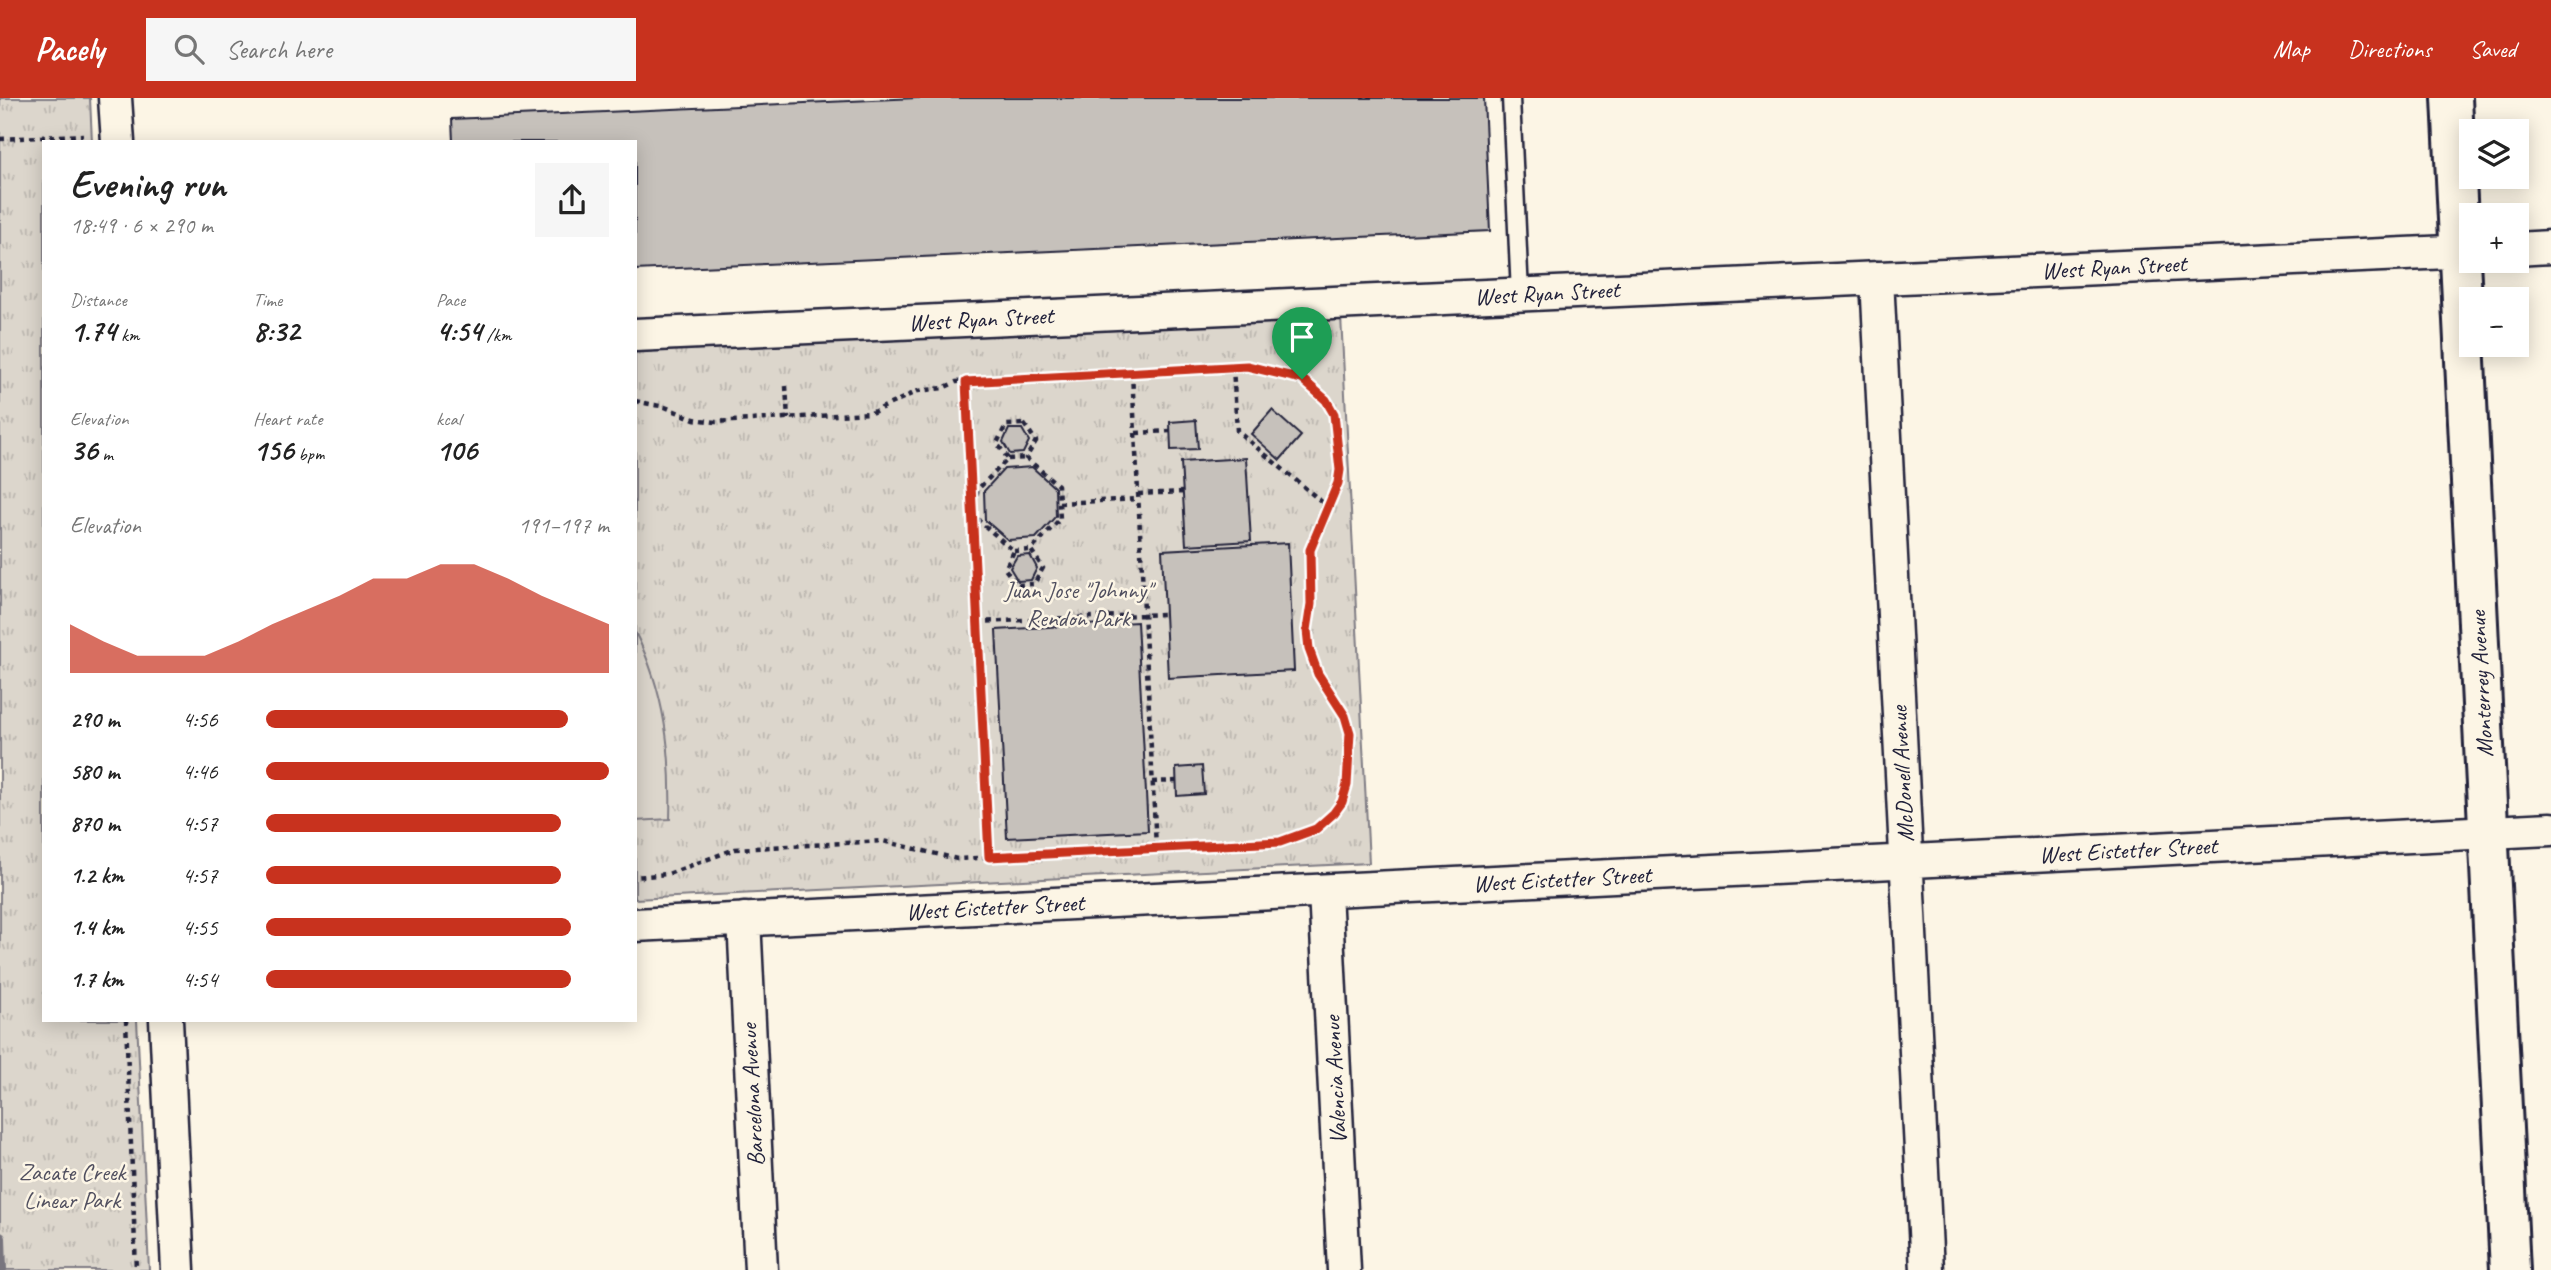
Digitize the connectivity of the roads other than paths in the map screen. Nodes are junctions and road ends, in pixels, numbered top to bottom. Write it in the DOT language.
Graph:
graph roads {
  1 [pos="116,98"];
  2 [pos="1511,98"];
  3 [pos="2452,98"];
  4 [pos="118,140"];
  5 [pos="2461,203"];
  6 [pos="2551,247"];
  7 [pos="2529,248"];
  8 [pos="2459,251"];
  9 [pos="2466,273"];
  10 [pos="1877,278"];
  11 [pos="1520,294"];
  12 [pos="637,335"];
  13 [pos="2551,829"];
  14 [pos="2488,832"];
  15 [pos="1906,862"];
  16 [pos="1325,891"];
  17 [pos="744,919"];
  18 [pos="637,925"];
  19 [pos="166,1022"];
  20 [pos="178,1270"];
  21 [pos="761,1270"];
  22 [pos="1344,1270"];
  23 [pos="1927,1270"];
  24 [pos="2510,1270"];
  1 -- 4 [label="street"];
  2 -- 11 [label="lane"];
  3 -- 5 [label="street, Monterrey Avenue"];
  6 -- 7 [label="street"];
  8 -- 10 [label="street, West Ryan Street"];
  9 -- 14 [label="street, Monterrey Avenue"];
  10 -- 11 [label="street, West Ryan Street"];
  10 -- 15 [label="street, McDonell Avenue"];
  11 -- 12 [label="street, West Ryan Street"];
  13 -- 14 [label="street, West Eistetter Street"];
  14 -- 15 [label="street, West Eistetter Street"];
  14 -- 24 [label="street, Monterrey Avenue"];
  15 -- 16 [label="street, West Eistetter Street"];
  15 -- 23 [label="street, McDonell Avenue"];
  16 -- 17 [label="street, West Eistetter Street"];
  16 -- 22 [label="street, Valencia Avenue"];
  17 -- 18 [label="street, West Eistetter Street"];
  17 -- 21 [label="street, Barcelona Avenue"];
  19 -- 20 [label="street"];
}
